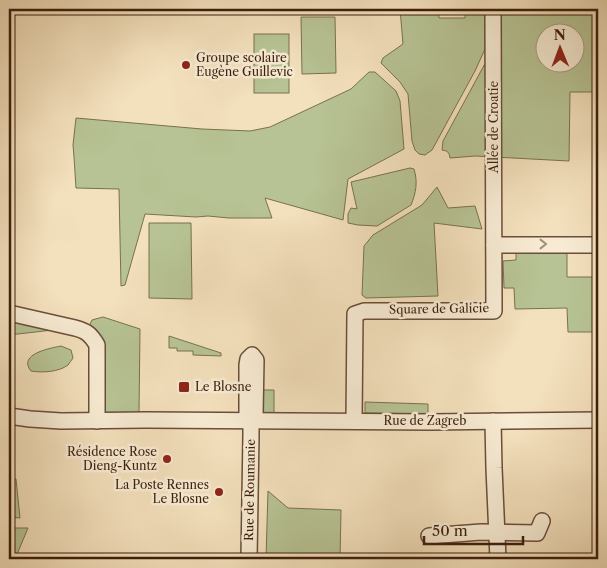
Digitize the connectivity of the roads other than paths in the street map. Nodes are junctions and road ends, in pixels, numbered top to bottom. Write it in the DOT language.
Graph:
graph roads {
  1 [pos="494,9"];
  2 [pos="494,245"];
  3 [pos="598,245"];
  4 [pos="9,313"];
  5 [pos="9,416"];
  6 [pos="98,420"];
  7 [pos="598,420"];
  8 [pos="251,421"];
  9 [pos="354,421"];
  10 [pos="493,421"];
  11 [pos="542,522"];
  12 [pos="496,533"];
  13 [pos="429,536"];
  14 [pos="249,559"];
  15 [pos="498,559"];
  1 -- 2 [label="street, Allée de Croatie"];
  2 -- 3 [label="street, one-way"];
  2 -- 9 [label="street, Square de Galicie"];
  4 -- 6 [label="street"];
  5 -- 6 [label="street, Rue de Zagreb"];
  6 -- 8 [label="street, Rue de Zagreb"];
  7 -- 10 [label="street, Rue de Zagreb"];
  8 -- 9 [label="street, Rue de Zagreb"];
  8 -- 14 [label="street, Rue de Roumanie"];
  9 -- 10 [label="street, Rue de Zagreb"];
  10 -- 12 [label="street"];
  11 -- 12 [label="street"];
  12 -- 13 [label="street"];
  12 -- 15 [label="street"];
}
